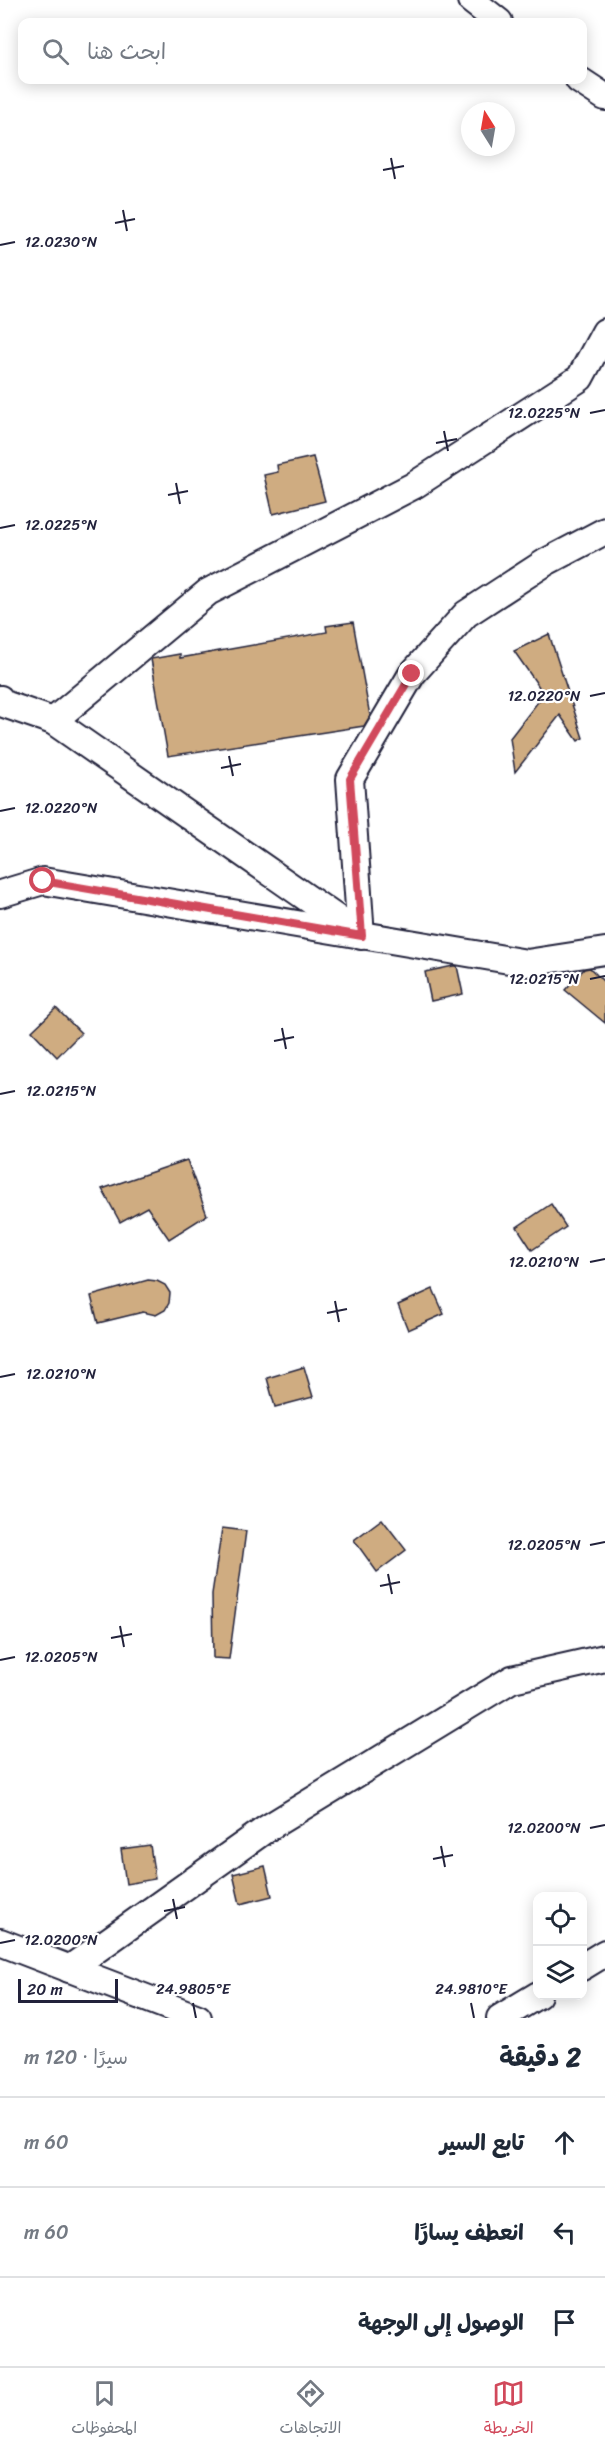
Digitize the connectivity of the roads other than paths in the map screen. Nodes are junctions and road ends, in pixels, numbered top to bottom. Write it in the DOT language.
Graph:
graph roads {
  1 [pos="471,0"];
  2 [pos="494,18"];
  3 [pos="585,84"];
  4 [pos="605,97"];
  5 [pos="605,332"];
  6 [pos="605,531"];
  7 [pos="1,704"];
  8 [pos="53,721"];
  9 [pos="0,894"];
  10 [pos="362,936"];
  11 [pos="605,951"];
  12 [pos="605,1658"];
  13 [pos="0,1942"];
  14 [pos="605,1953"];
  15 [pos="587,1964"];
  16 [pos="69,1969"];
  17 [pos="533,1997"];
  18 [pos="198,2018"];
  19 [pos="500,2018"];
  1 -- 2 [label="street"];
  3 -- 4 [label="street"];
  5 -- 8 [label="street"];
  6 -- 10 [label="street"];
  7 -- 8 [label="street"];
  8 -- 10 [label="street"];
  9 -- 10 [label="street"];
  10 -- 11 [label="street"];
  12 -- 16 [label="street"];
  13 -- 16 [label="street"];
  14 -- 15 [label="street"];
  16 -- 18 [label="street"];
  17 -- 19 [label="street"];
}
